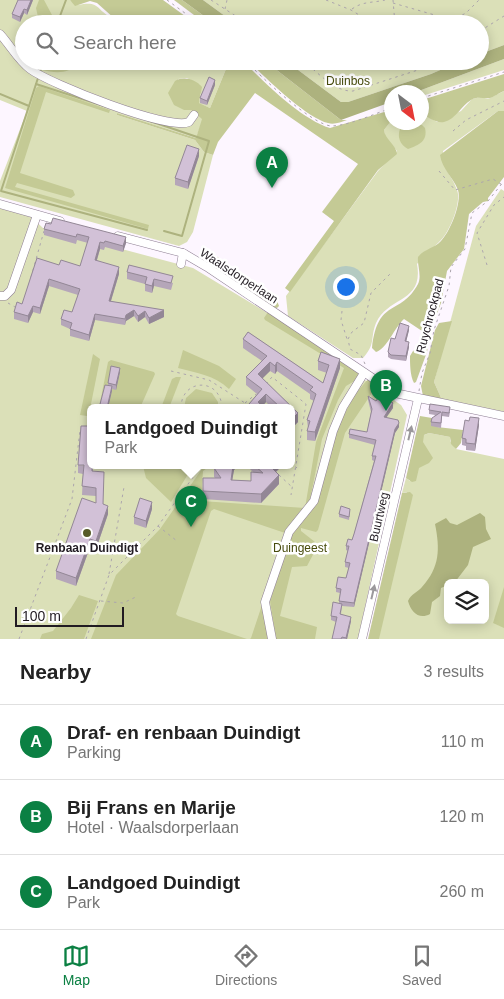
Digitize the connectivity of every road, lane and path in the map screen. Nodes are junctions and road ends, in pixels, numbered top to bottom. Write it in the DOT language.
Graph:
graph roads {
  1 [pos="167,0"];
  2 [pos="212,0"];
  3 [pos="227,0"];
  4 [pos="326,0"];
  5 [pos="385,0"];
  6 [pos="393,0"];
  7 [pos="479,0"];
  8 [pos="393,3"];
  9 [pos="225,9"];
  10 [pos="351,10"];
  11 [pos="188,15"];
  12 [pos="234,15"];
  13 [pos="359,15"];
  14 [pos="394,15"];
  15 [pos="435,15"];
  16 [pos="462,15"];
  17 [pos="504,16"];
  18 [pos="489,25"];
  19 [pos="0,34"];
  20 [pos="15,52"];
  21 [pos="32,70"];
  22 [pos="256,70"];
  23 [pos="314,70"];
  24 [pos="401,70"];
  25 [pos="414,70"];
  26 [pos="504,72"];
  27 [pos="402,75"];
  28 [pos="429,96"];
  29 [pos="504,101"];
  30 [pos="384,111"];
  31 [pos="194,115"];
  32 [pos="452,131"];
  33 [pos="439,171"];
  34 [pos="504,181"];
  35 [pos="503,186"];
  36 [pos="504,198"];
  37 [pos="0,204"];
  38 [pos="37,215"];
  39 [pos="48,218"];
  40 [pos="66,223"];
  41 [pos="113,235"];
  42 [pos="183,254"];
  43 [pos="181,264"];
  44 [pos="487,264"];
  45 [pos="390,274"];
  46 [pos="29,283"];
  47 [pos="2,296"];
  48 [pos="21,309"];
  49 [pos="342,311"];
  50 [pos="348,339"];
  51 [pos="171,371"];
  52 [pos="363,372"];
  53 [pos="266,384"];
  54 [pos="420,384"];
  55 [pos="260,390"];
  56 [pos="418,399"];
  57 [pos="245,403"];
  58 [pos="181,404"];
  59 [pos="221,404"];
  60 [pos="504,416"];
  61 [pos="85,430"];
  62 [pos="297,468"];
  63 [pos="199,469"];
  64 [pos="275,471"];
  65 [pos="124,487"];
  66 [pos="292,488"];
  67 [pos="185,490"];
  68 [pos="291,495"];
  69 [pos="189,510"];
  70 [pos="158,526"];
  71 [pos="177,541"];
  72 [pos="109,575"];
  73 [pos="138,596"];
  74 [pos="99,601"];
  75 [pos="19,639"];
  76 [pos="86,639"];
  77 [pos="272,639"];
  78 [pos="362,639"];
  1 -- 11 [label="path"];
  2 -- 9 [label="path"];
  3 -- 9 [label="path"];
  4 -- 10 [label="path"];
  5 -- 10 [label="path"];
  6 -- 8 [label="path"];
  7 -- 16 [label="path"];
  8 -- 14 [label="path"];
  8 -- 15 [label="path"];
  9 -- 12 [label="path"];
  10 -- 13 [label="path"];
  17 -- 18 [label="path"];
  19 -- 20 [label="street"];
  21 -- 31 [label="street"];
  22 -- 30 [label="path"];
  23 -- 27 [label="path"];
  24 -- 27 [label="path"];
  25 -- 27 [label="path"];
  26 -- 28 [label="path"];
  29 -- 32 [label="path"];
  33 -- 35 [label="path"];
  34 -- 35 [label="path, Ruychrockpad"];
  35 -- 54 [label="path, Ruychrockpad"];
  36 -- 44 [label="path"];
  37 -- 38 [label="street"];
  38 -- 39 [label="street"];
  38 -- 47 [label="street"];
  39 -- 40 [label="street"];
  39 -- 46 [label="path"];
  41 -- 42 [label="street, Waalsdorperlaan"];
  42 -- 43 [label="street"];
  42 -- 52 [label="street, Waalsdorperlaan"];
  45 -- 50 [label="path"];
  47 -- 48 [label="path"];
  49 -- 50 [label="path"];
  50 -- 52 [label="path"];
  51 -- 57 [label="path"];
  52 -- 56 [label="street, Waalsdorperlaan"];
  52 -- 77 [label="street"];
  53 -- 62 [label="path"];
  55 -- 57 [label="path"];
  56 -- 60 [label="street, Waalsdorperlaan"];
  78 -- 56 [label="street, Buurtweg, one-way"];
  58 -- 59 [label="path"];
  61 -- 75 [label="path"];
  62 -- 66 [label="path"];
  63 -- 67 [label="path"];
  64 -- 66 [label="path"];
  65 -- 72 [label="path"];
  66 -- 68 [label="path"];
  67 -- 69 [label="path"];
  67 -- 70 [label="path"];
  70 -- 71 [label="path"];
  70 -- 72 [label="path"];
  72 -- 74 [label="path"];
  73 -- 74 [label="path"];
  74 -- 76 [label="path"];
}
